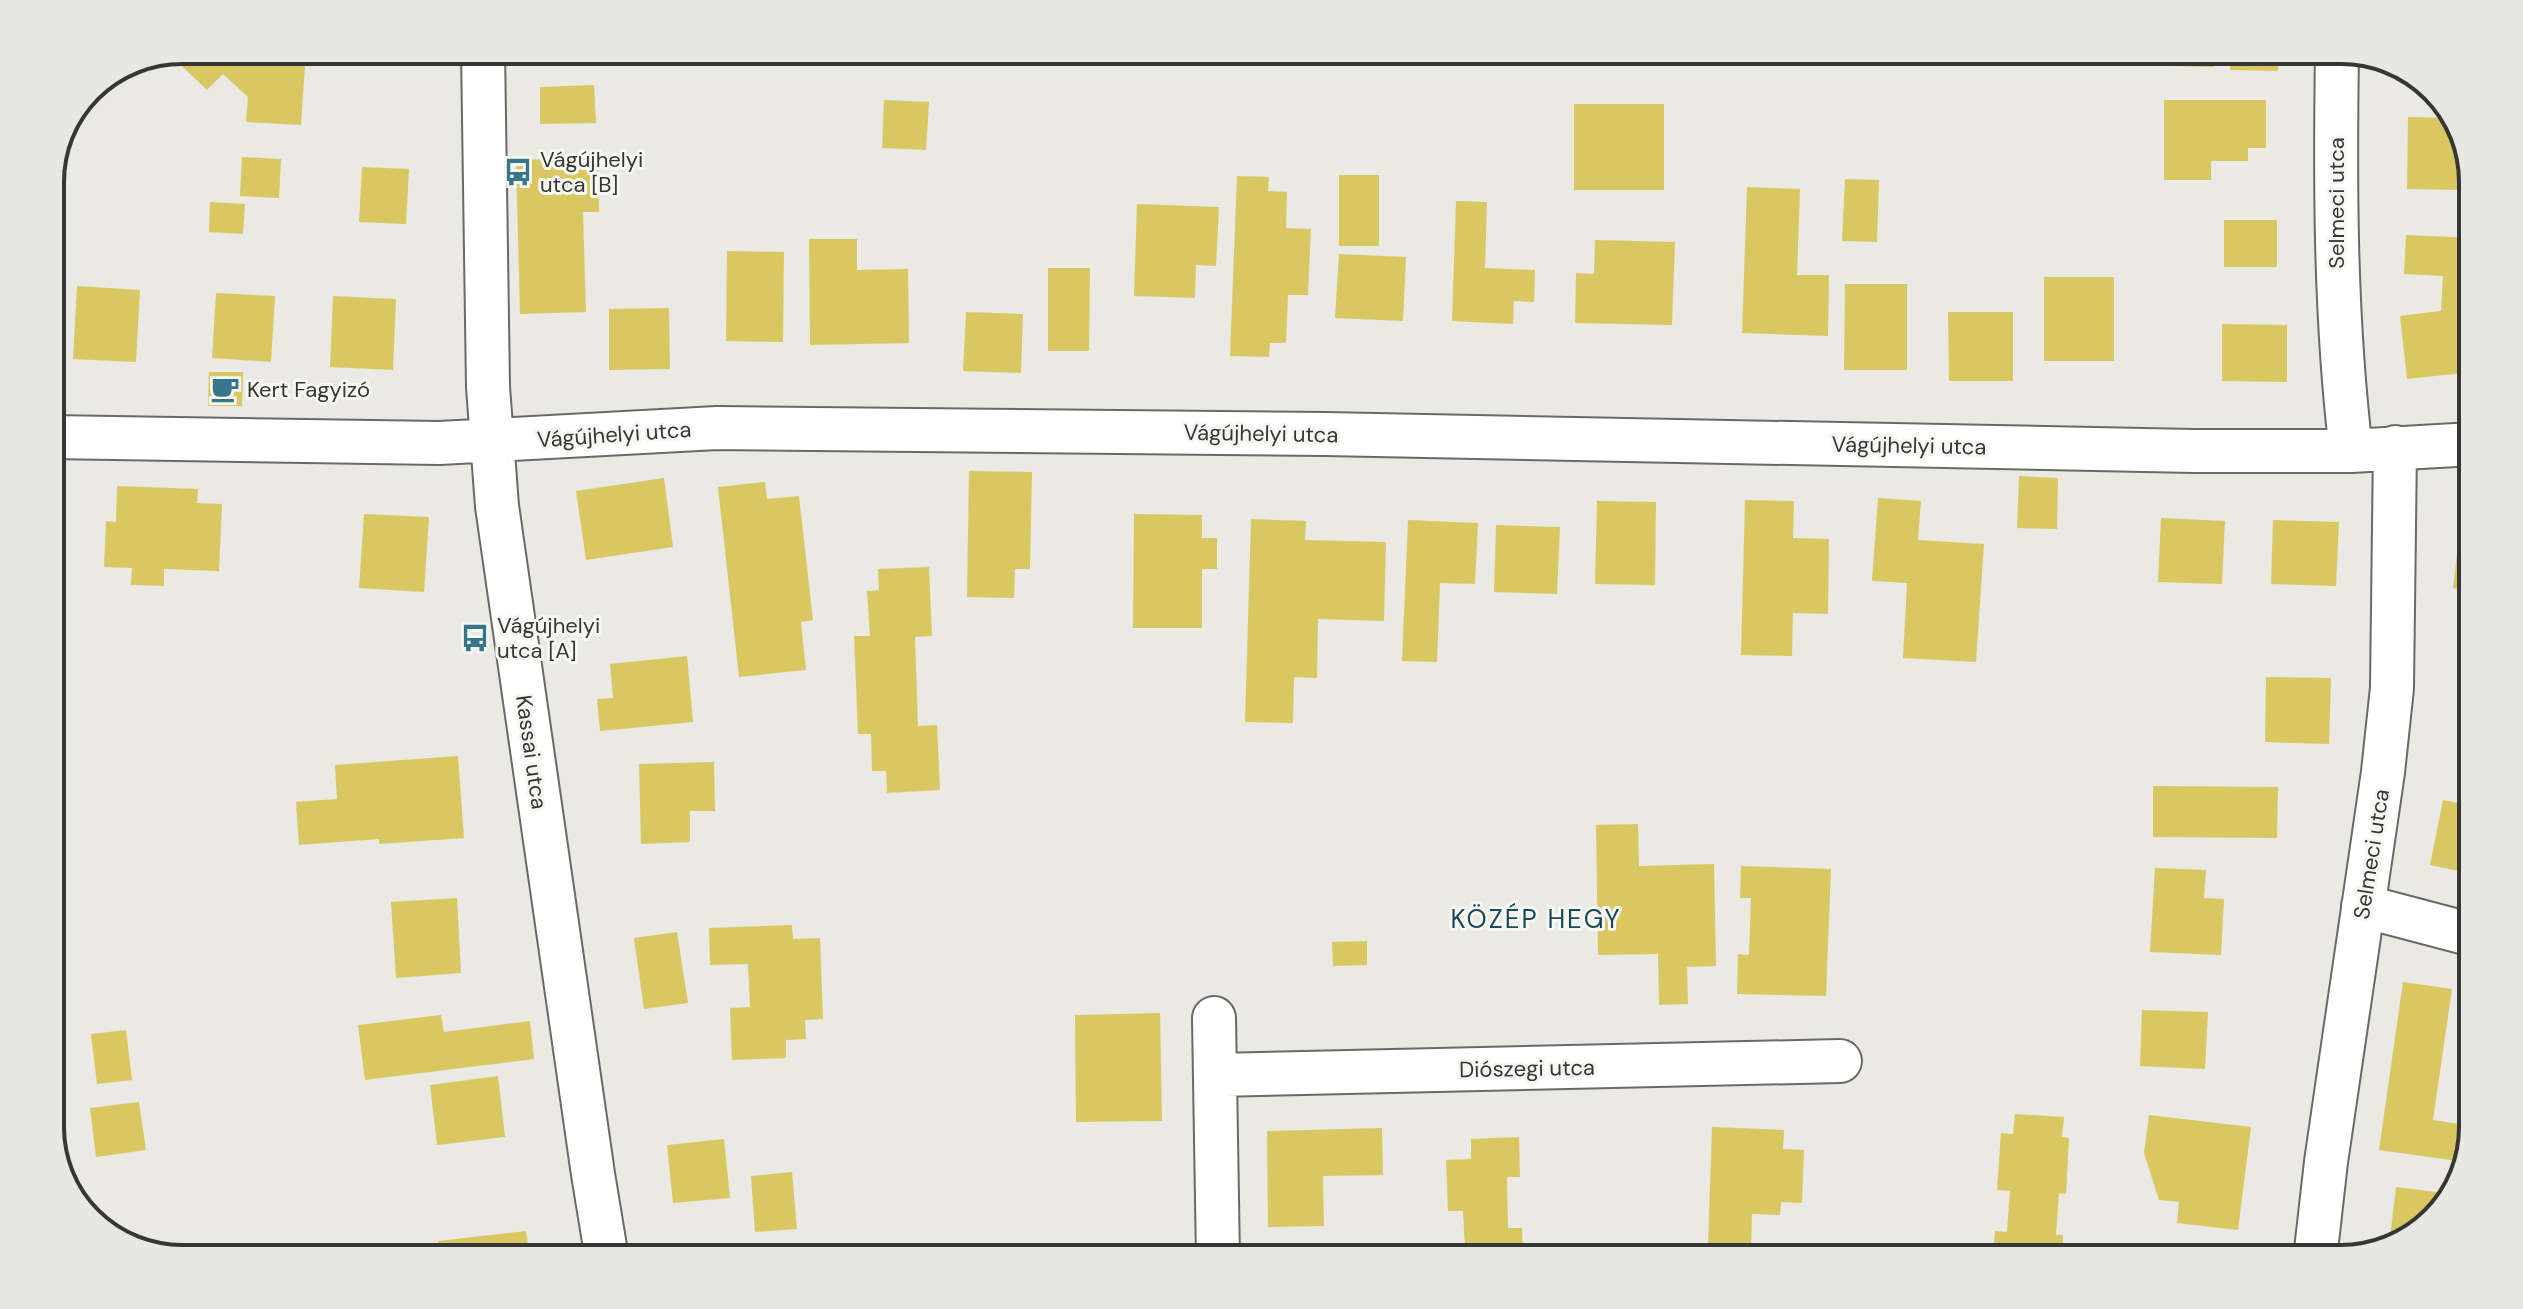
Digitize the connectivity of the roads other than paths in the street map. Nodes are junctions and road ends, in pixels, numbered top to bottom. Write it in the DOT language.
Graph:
graph roads {
  1 [pos="483,64"];
  2 [pos="2337,64"];
  3 [pos="64,437"];
  4 [pos="491,441"];
  5 [pos="2459,445"];
  6 [pos="2395,447"];
  7 [pos="2351,451"];
  8 [pos="2363,906"];
  9 [pos="2459,931"];
  10 [pos="1214,1018"];
  11 [pos="1840,1061"];
  12 [pos="1215,1075"];
  13 [pos="605,1245"];
  14 [pos="1218,1245"];
  15 [pos="2317,1245"];
  1 -- 4 [label="street, Kassai utca"];
  2 -- 7 [label="street, Selmeci utca"];
  3 -- 4 [label="street, Vágújhelyi utca"];
  4 -- 7 [label="street, Vágújhelyi utca"];
  4 -- 13 [label="street, Kassai utca"];
  5 -- 6 [label="street, Vágújhelyi utca"];
  6 -- 7 [label="street, Vágújhelyi utca"];
  6 -- 8 [label="street, Selmeci utca"];
  8 -- 9 [label="street"];
  8 -- 15 [label="street, Selmeci utca"];
  10 -- 12 [label="street"];
  11 -- 12 [label="street, Diószegi utca"];
  12 -- 14 [label="street"];
}
